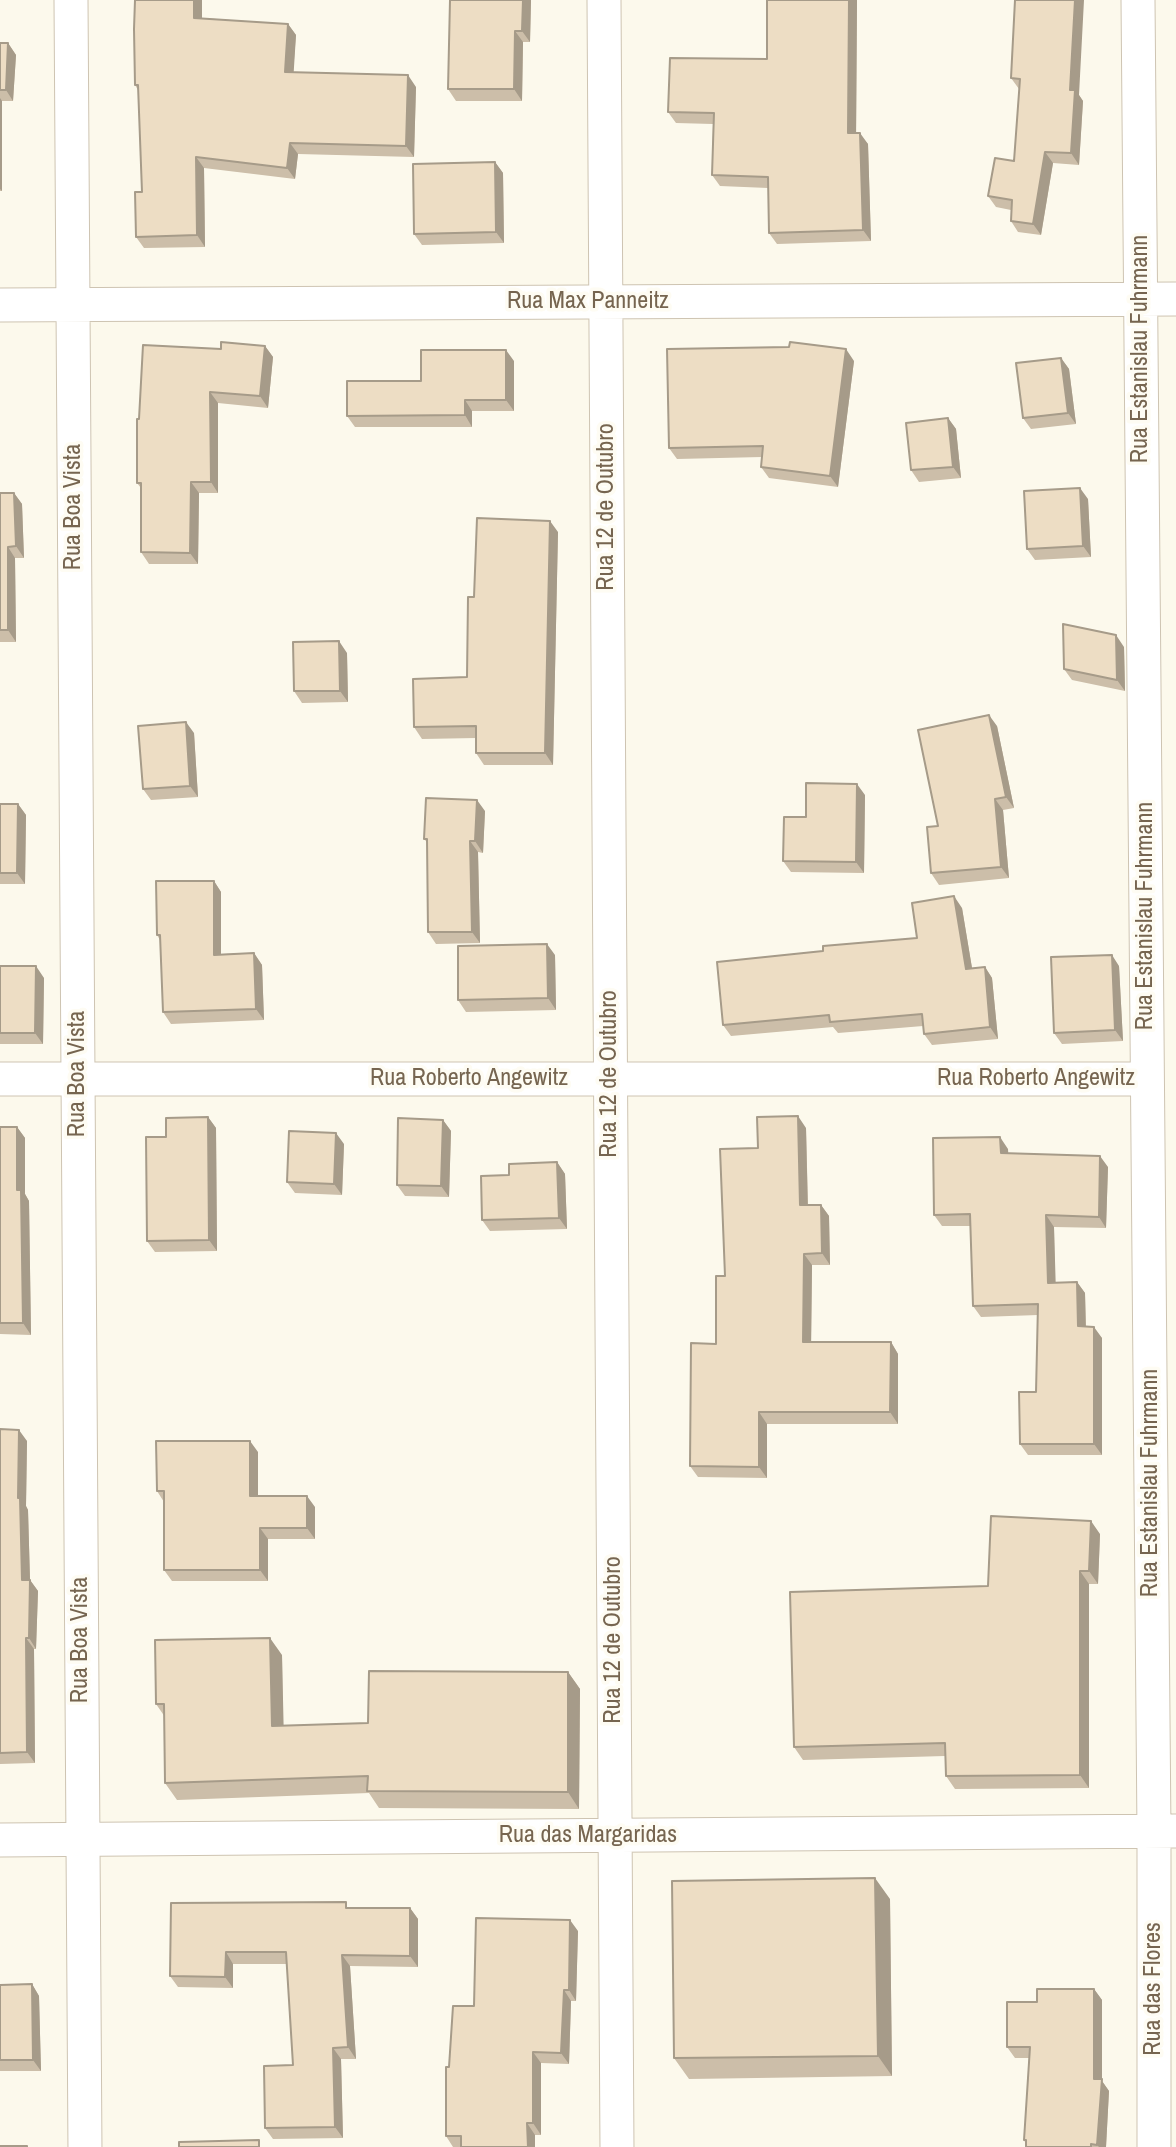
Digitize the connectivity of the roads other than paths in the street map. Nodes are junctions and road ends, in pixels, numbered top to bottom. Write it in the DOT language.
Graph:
graph roads {
  1 [pos="71,0"];
  2 [pos="604,0"];
  3 [pos="1138,0"];
  4 [pos="1141,299"];
  5 [pos="1176,299"];
  6 [pos="606,302"];
  7 [pos="73,304"];
  8 [pos="0,305"];
  9 [pos="0,1079"];
  10 [pos="78,1079"];
  11 [pos="610,1079"];
  12 [pos="1147,1079"];
  13 [pos="1165,1831"];
  14 [pos="615,1836"];
  15 [pos="0,1840"];
  16 [pos="83,1840"];
  17 [pos="85,2147"];
  18 [pos="617,2147"];
  19 [pos="1154,2147"];
  1 -- 7 [label="street, Rua Boa Vista"];
  2 -- 6 [label="street, Rua 12 de Outubro"];
  3 -- 4 [label="street, Rua Estanislau Fuhrmann"];
  4 -- 5 [label="street, Rua Max Panneitz"];
  4 -- 6 [label="street, Rua Max Panneitz"];
  4 -- 12 [label="street, Rua Estanislau Fuhrmann"];
  6 -- 7 [label="street, Rua Max Panneitz"];
  6 -- 11 [label="street, Rua 12 de Outubro"];
  7 -- 8 [label="street, Rua Max Panneitz"];
  7 -- 10 [label="street, Rua Boa Vista"];
  9 -- 10 [label="street, Rua Roberto Angewitz"];
  10 -- 11 [label="street, Rua Roberto Angewitz"];
  10 -- 16 [label="street, Rua Boa Vista"];
  11 -- 12 [label="street, Rua Roberto Angewitz"];
  11 -- 14 [label="street, Rua 12 de Outubro"];
  12 -- 13 [label="street, Rua Estanislau Fuhrmann"];
  13 -- 14 [label="street, Rua das Margaridas"];
  13 -- 19 [label="street, Rua das Flores"];
  14 -- 16 [label="street, Rua das Margaridas"];
  14 -- 18 [label="street, Rua 12 de Outubro"];
  15 -- 16 [label="street, Rua das Margaridas"];
  16 -- 17 [label="street, Rua Boa Vista"];
}
